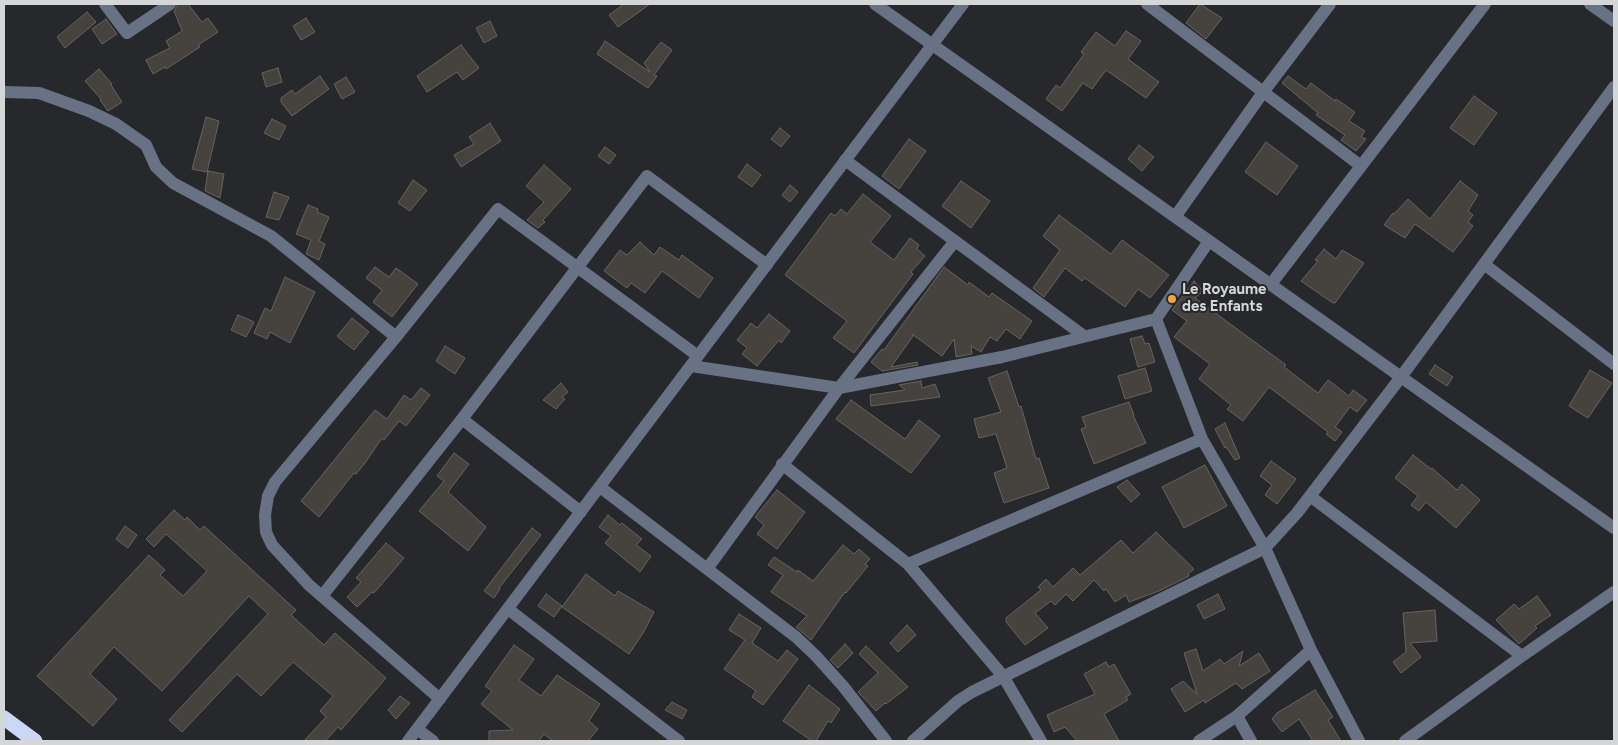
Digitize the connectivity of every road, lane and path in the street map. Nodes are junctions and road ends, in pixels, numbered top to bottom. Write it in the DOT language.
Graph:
graph roads {
  1 [pos="105,4"];
  2 [pos="170,4"];
  3 [pos="875,4"];
  4 [pos="963,4"];
  5 [pos="1330,4"];
  6 [pos="1485,4"];
  7 [pos="1590,4"];
  8 [pos="1153,6"];
  9 [pos="1614,21"];
  10 [pos="932,44"];
  11 [pos="1614,87"];
  12 [pos="4,92"];
  13 [pos="1264,92"];
  14 [pos="845,160"];
  15 [pos="1361,166"];
  16 [pos="1175,217"];
  17 [pos="955,241"];
  18 [pos="1209,241"];
  19 [pos="1484,264"];
  20 [pos="767,265"];
  21 [pos="578,267"];
  22 [pos="1271,284"];
  23 [pos="1156,319"];
  24 [pos="1084,336"];
  25 [pos="396,337"];
  26 [pos="695,361"];
  27 [pos="1614,364"];
  28 [pos="1401,377"];
  29 [pos="839,388"];
  30 [pos="462,418"];
  31 [pos="1202,439"];
  32 [pos="782,464"];
  33 [pos="600,487"];
  34 [pos="1310,496"];
  35 [pos="582,512"];
  36 [pos="1614,528"];
  37 [pos="1265,548"];
  38 [pos="908,564"];
  39 [pos="707,569"];
  40 [pos="1614,592"];
  41 [pos="322,596"];
  42 [pos="508,609"];
  43 [pos="1310,650"];
  44 [pos="1522,656"];
  45 [pos="1003,676"];
  46 [pos="440,699"];
  47 [pos="1237,716"];
  48 [pos="4,718"];
  49 [pos="417,729"];
  50 [pos="35,741"];
  51 [pos="408,741"];
  52 [pos="433,741"];
  53 [pos="679,741"];
  54 [pos="886,741"];
  55 [pos="913,741"];
  56 [pos="1041,741"];
  57 [pos="1199,741"];
  58 [pos="1251,741"];
  59 [pos="1359,741"];
  60 [pos="1405,741"];
  1 -- 2 [label="street"];
  3 -- 10 [label="street"];
  4 -- 10 [label="street"];
  5 -- 13 [label="street"];
  6 -- 15 [label="street"];
  7 -- 9 [label="street"];
  8 -- 13 [label="street"];
  10 -- 14 [label="street"];
  10 -- 16 [label="street"];
  11 -- 19 [label="street"];
  12 -- 25 [label="street"];
  13 -- 15 [label="street"];
  13 -- 16 [label="street"];
  14 -- 17 [label="street"];
  14 -- 20 [label="street"];
  15 -- 22 [label="street"];
  16 -- 18 [label="street"];
  17 -- 24 [label="street"];
  17 -- 29 [label="street"];
  18 -- 22 [label="street"];
  18 -- 23 [label="street"];
  19 -- 27 [label="street"];
  19 -- 28 [label="street"];
  20 -- 21 [label="street"];
  20 -- 26 [label="street"];
  21 -- 25 [label="street"];
  21 -- 26 [label="street"];
  21 -- 30 [label="street"];
  22 -- 28 [label="street"];
  23 -- 24 [label="street"];
  23 -- 31 [label="street"];
  24 -- 29 [label="street"];
  25 -- 41 [label="street"];
  26 -- 29 [label="street"];
  26 -- 33 [label="street"];
  28 -- 34 [label="street"];
  28 -- 36 [label="street"];
  29 -- 32 [label="street"];
  30 -- 35 [label="street"];
  30 -- 41 [label="street"];
  31 -- 37 [label="street"];
  31 -- 38 [label="street"];
  32 -- 38 [label="street"];
  32 -- 39 [label="street"];
  33 -- 35 [label="street"];
  33 -- 39 [label="street"];
  34 -- 37 [label="street"];
  34 -- 44 [label="street"];
  35 -- 42 [label="street"];
  37 -- 43 [label="street"];
  37 -- 45 [label="street"];
  38 -- 45 [label="street"];
  39 -- 54 [label="street"];
  40 -- 44 [label="street"];
  41 -- 46 [label="street"];
  42 -- 46 [label="street"];
  42 -- 53 [label="street"];
  43 -- 47 [label="street"];
  43 -- 59 [label="street"];
  44 -- 60 [label="street"];
  45 -- 55 [label="street"];
  45 -- 56 [label="street"];
  46 -- 49 [label="street"];
  47 -- 57 [label="street"];
  47 -- 58 [label="street"];
  48 -- 50 [label="highway"];
  49 -- 51 [label="street"];
  49 -- 52 [label="street"];
}
